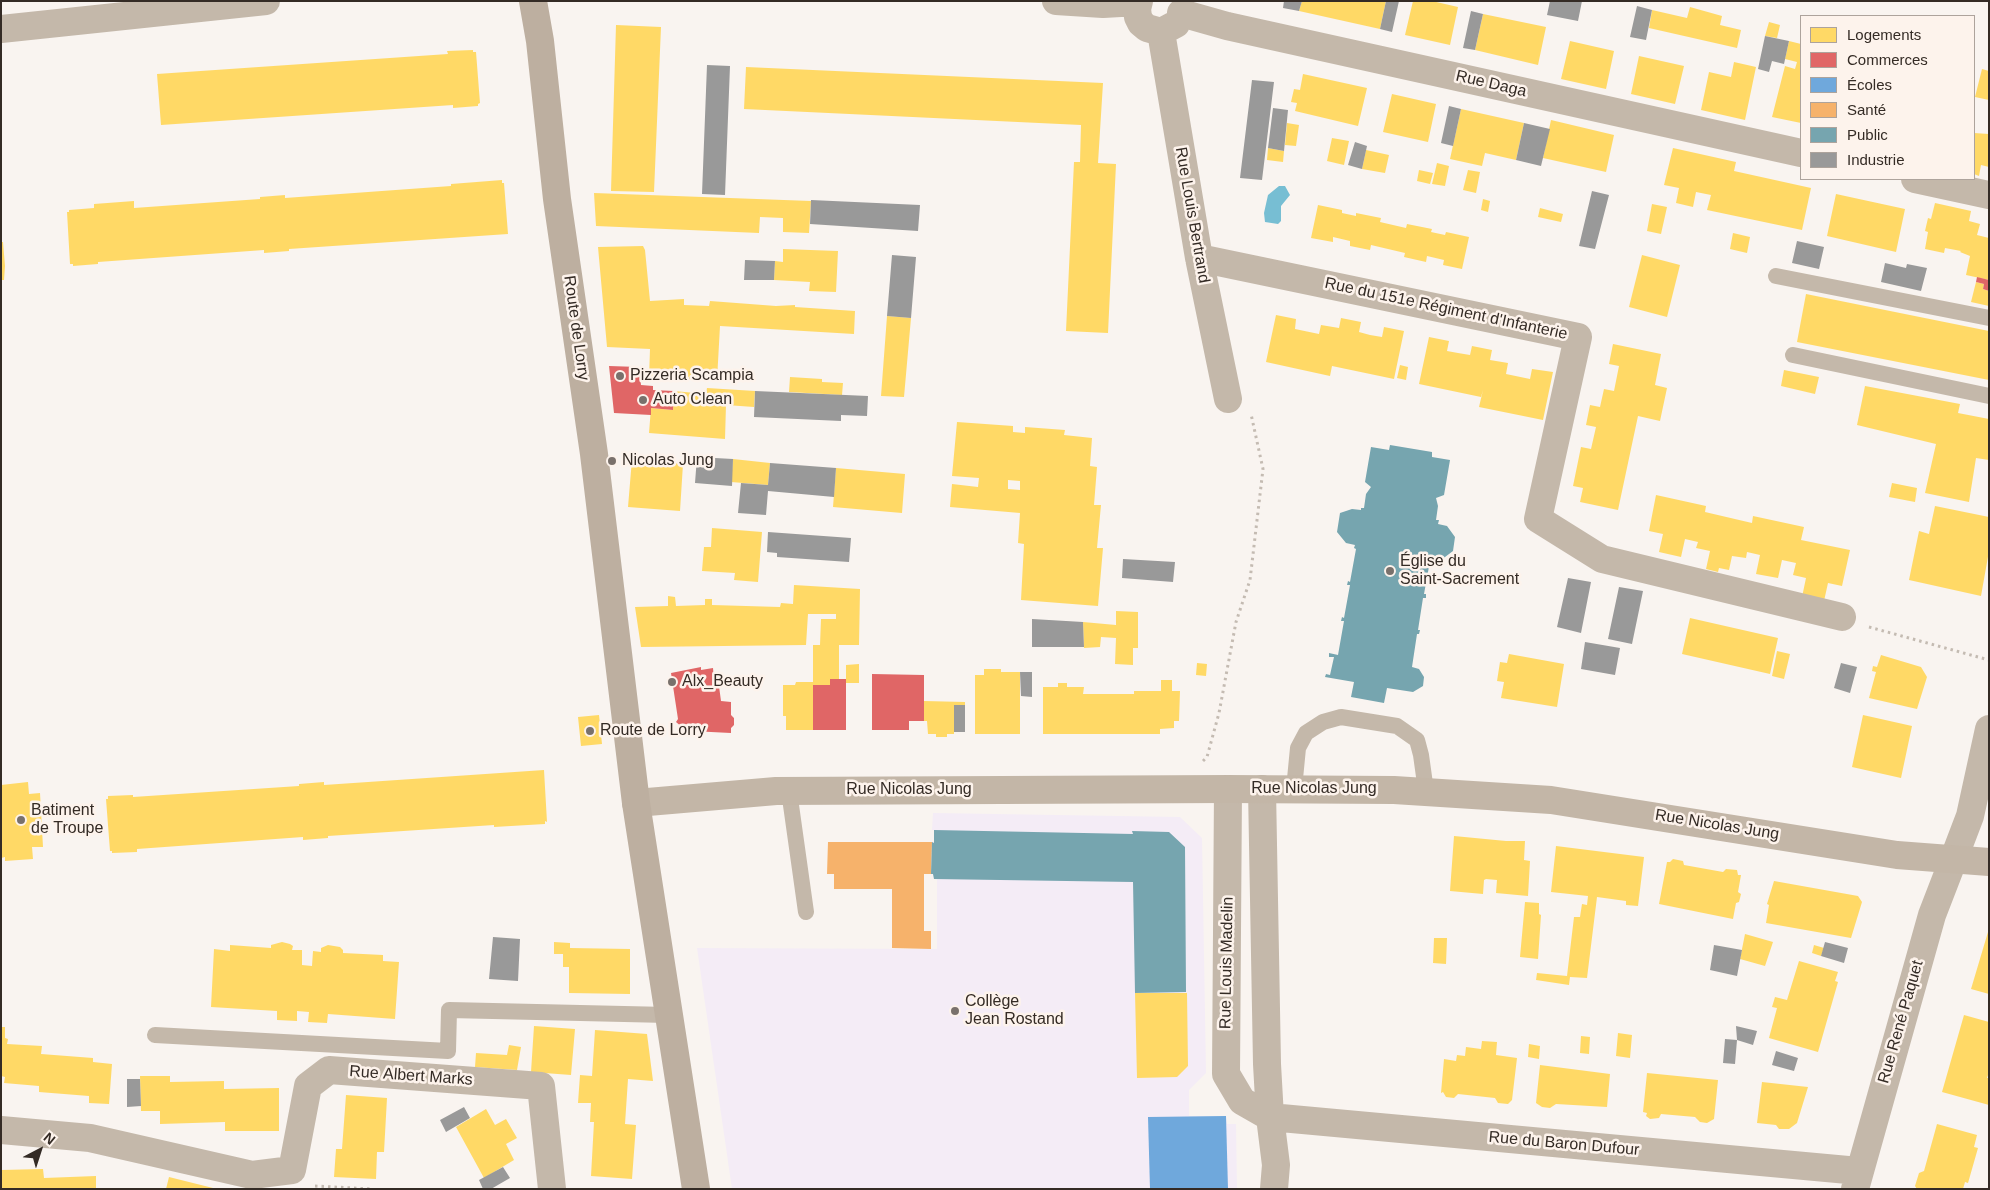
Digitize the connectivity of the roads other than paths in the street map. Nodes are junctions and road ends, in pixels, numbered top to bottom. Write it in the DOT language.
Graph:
graph roads {
  1 [pos="266,1"];
  2 [pos="533,1"];
  3 [pos="1056,1"];
  4 [pos="1139,2"];
  5 [pos="1180,7"];
  6 [pos="1,30"];
  7 [pos="1161,32"];
  8 [pos="1800,153"];
  9 [pos="1920,180"];
  10 [pos="1989,195"];
  11 [pos="1199,258"];
  12 [pos="1776,276"];
  13 [pos="1989,318"];
  14 [pos="1793,355"];
  15 [pos="1989,396"];
  16 [pos="1228,399"];
  17 [pos="1842,617"];
  18 [pos="1989,729"];
  19 [pos="1228,788"];
  20 [pos="1262,789"];
  21 [pos="1294,789"];
  22 [pos="789,790"];
  23 [pos="1426,791"];
  24 [pos="636,804"];
  25 [pos="1954,858"];
  26 [pos="1989,862"];
  27 [pos="806,912"];
  28 [pos="668,1015"];
  29 [pos="155,1035"];
  30 [pos="1270,1117"];
  31 [pos="1,1130"];
  32 [pos="1857,1180"];
  33 [pos="251,1182"];
  34 [pos="552,1189"];
  35 [pos="696,1189"];
  36 [pos="1274,1189"];
  1 -- 6 [label="street"];
  2 -- 24 [label="main road, Route de Lorry"];
  3 -- 4 [label="street"];
  4 -- 7 [label="street"];
  5 -- 7 [label="street"];
  5 -- 8 [label="street, Rue Daga"];
  7 -- 11 [label="street, Rue Louis Bertrand"];
  9 -- 10 [label="street"];
  11 -- 16 [label="street, Rue Louis Bertrand"];
  11 -- 17 [label="street, Rue du 151e Régiment d'Infanterie"];
  12 -- 13 [label="lane"];
  14 -- 15 [label="lane"];
  18 -- 25 [label="street, Rue René Paquet"];
  19 -- 20 [label="main road, Rue Nicolas Jung"];
  19 -- 22 [label="main road, Rue Nicolas Jung"];
  19 -- 30 [label="street, Rue Louis Madelin"];
  20 -- 21 [label="main road, Rue Nicolas Jung"];
  20 -- 30 [label="street"];
  21 -- 23 [label="main road, Rue Nicolas Jung"];
  21 -- 23 [label="lane"];
  22 -- 24 [label="main road, Rue Nicolas Jung"];
  22 -- 27 [label="lane"];
  23 -- 25 [label="main road, Rue Nicolas Jung"];
  24 -- 28 [label="main road, Route de Lorry"];
  25 -- 26 [label="main road, Rue Nicolas Jung"];
  25 -- 32 [label="street, Rue René Paquet"];
  28 -- 29 [label="lane"];
  28 -- 35 [label="main road, Route de Lorry"];
  30 -- 32 [label="street, Rue du Baron Dufour"];
  30 -- 36 [label="street"];
  31 -- 33 [label="street"];
  33 -- 34 [label="street, Rue Albert Marks"];
}
